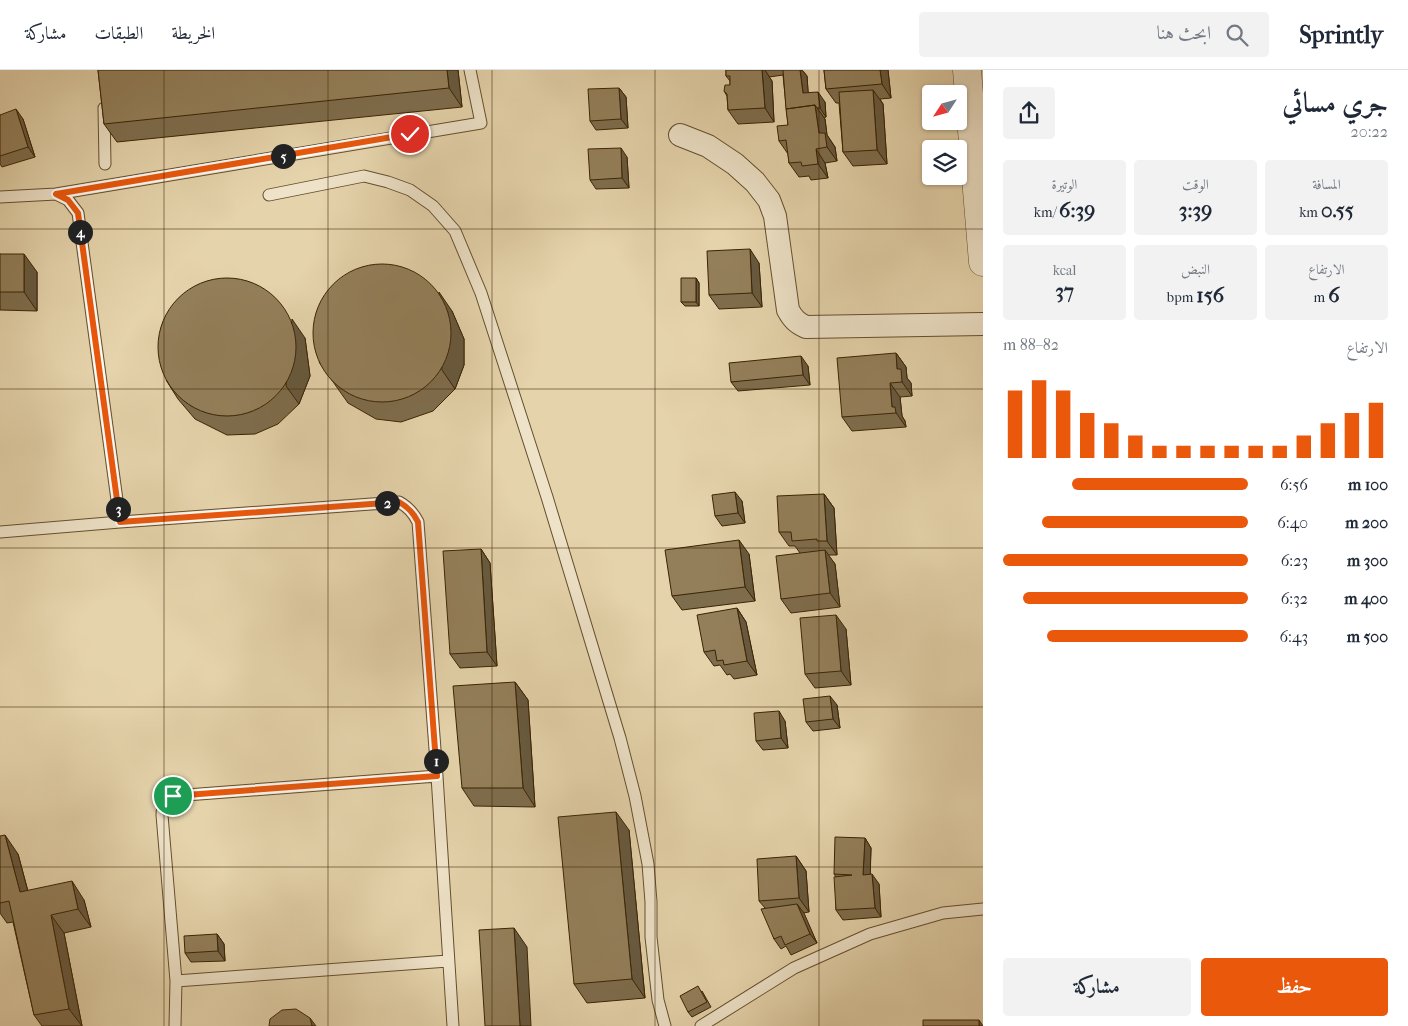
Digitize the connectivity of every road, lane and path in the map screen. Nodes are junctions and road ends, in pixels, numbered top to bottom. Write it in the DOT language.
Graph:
graph roads {
  1 [pos="470,70"];
  2 [pos="967,70"];
  3 [pos="103,98"];
  4 [pos="680,135"];
  5 [pos="105,164"];
  6 [pos="56,194"];
  7 [pos="269,195"];
  8 [pos="0,197"];
  9 [pos="983,262"];
  10 [pos="983,324"];
  11 [pos="120,522"];
  12 [pos="0,532"];
  13 [pos="437,776"];
  14 [pos="983,909"];
  15 [pos="448,961"];
  16 [pos="176,981"];
  17 [pos="175,1026"];
  18 [pos="453,1026"];
  19 [pos="665,1026"];
  20 [pos="701,1026"];
  1 -- 6 [label="lane"];
  2 -- 9 [label="street"];
  3 -- 5 [label="lane"];
  4 -- 10 [label="street"];
  6 -- 8 [label="lane"];
  6 -- 11 [label="lane"];
  7 -- 19 [label="lane"];
  11 -- 12 [label="lane"];
  11 -- 13 [label="lane"];
  13 -- 15 [label="lane"];
  13 -- 16 [label="lane"];
  14 -- 20 [label="lane"];
  15 -- 16 [label="lane"];
  15 -- 18 [label="lane"];
  16 -- 17 [label="lane"];
}
